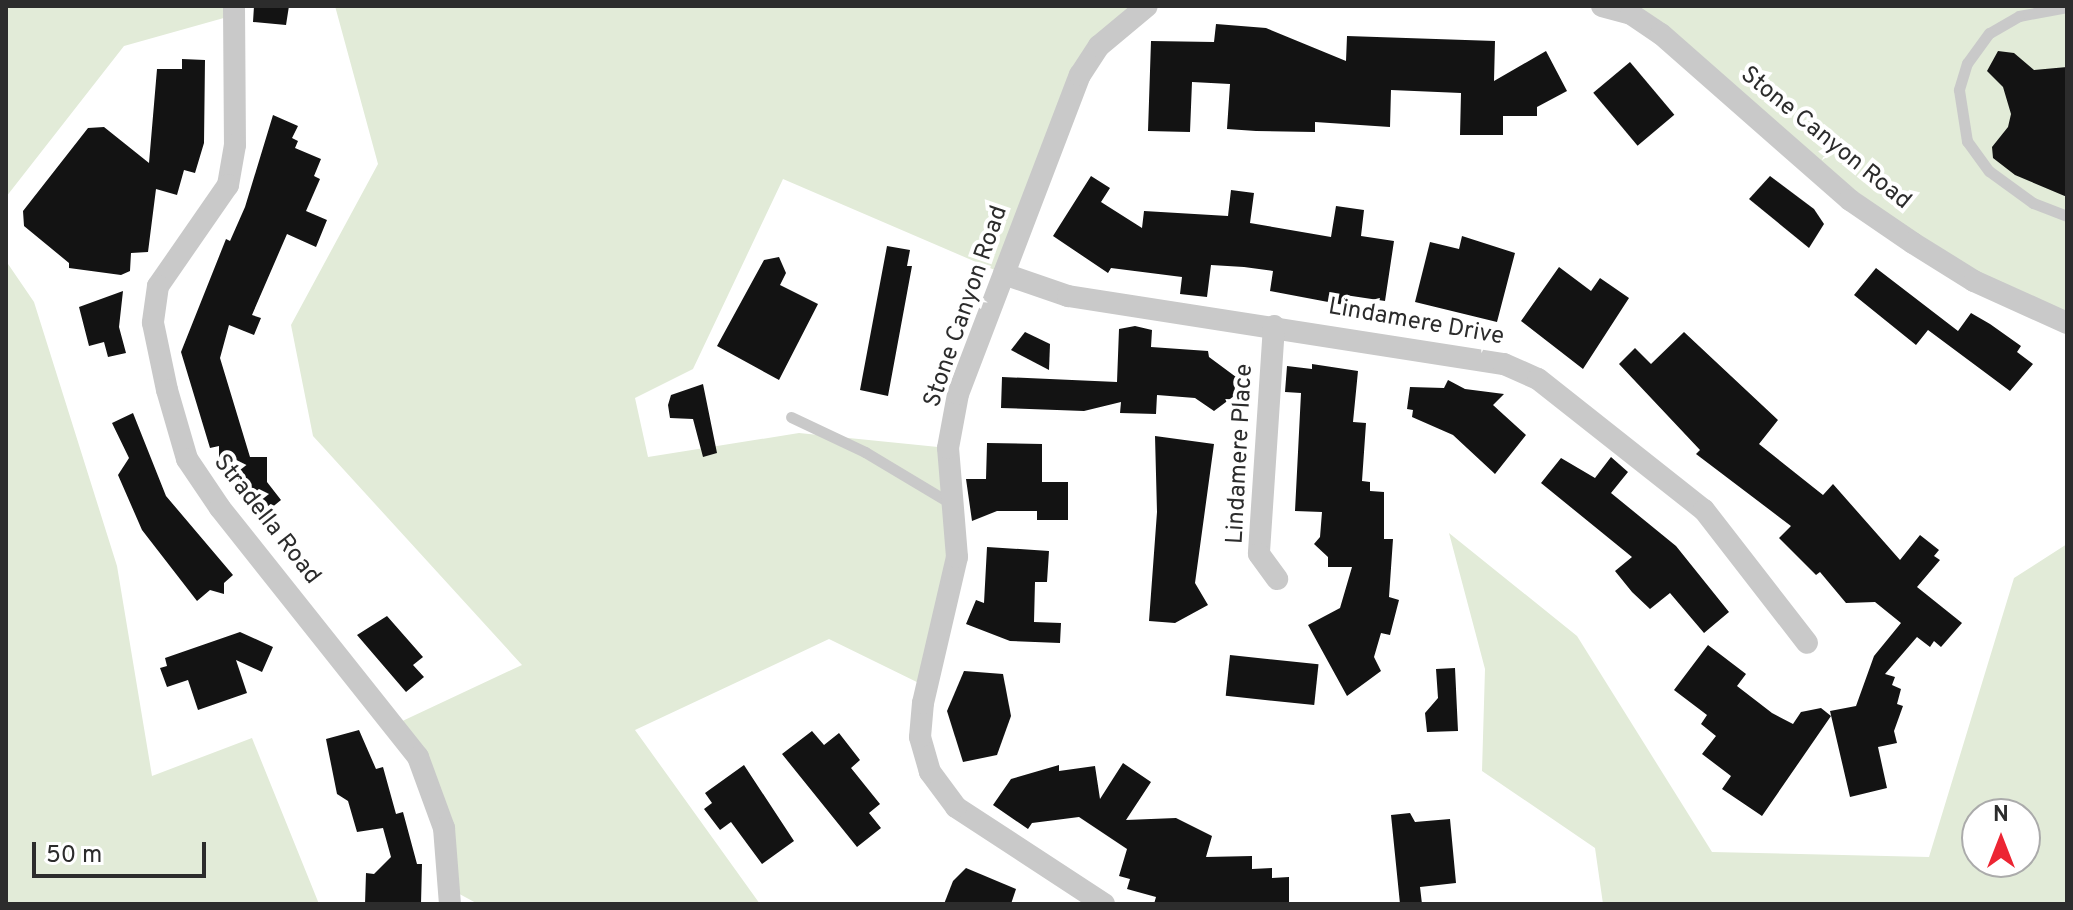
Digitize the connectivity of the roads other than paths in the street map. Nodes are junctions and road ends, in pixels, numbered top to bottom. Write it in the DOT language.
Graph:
graph roads {
  1 [pos="234,6"];
  2 [pos="1147,6"];
  3 [pos="1602,6"];
  4 [pos="2067,7"];
  5 [pos="2067,216"];
  6 [pos="1004,274"];
  7 [pos="2067,323"];
  8 [pos="1274,326"];
  9 [pos="791,417"];
  10 [pos="953,504"];
  11 [pos="1277,579"];
  12 [pos="1807,643"];
  13 [pos="450,904"];
  14 [pos="1104,904"];
  1 -- 13 [label="street, Stradella Road"];
  2 -- 6 [label="street, Stone Canyon Road"];
  3 -- 7 [label="street, Stone Canyon Road"];
  4 -- 5 [label="lane"];
  6 -- 8 [label="street, Lindamere Drive"];
  6 -- 10 [label="street, Stone Canyon Road"];
  8 -- 11 [label="street, Lindamere Place"];
  8 -- 12 [label="street, Lindamere Drive"];
  9 -- 10 [label="lane"];
  10 -- 14 [label="street, Stone Canyon Road"];
}
